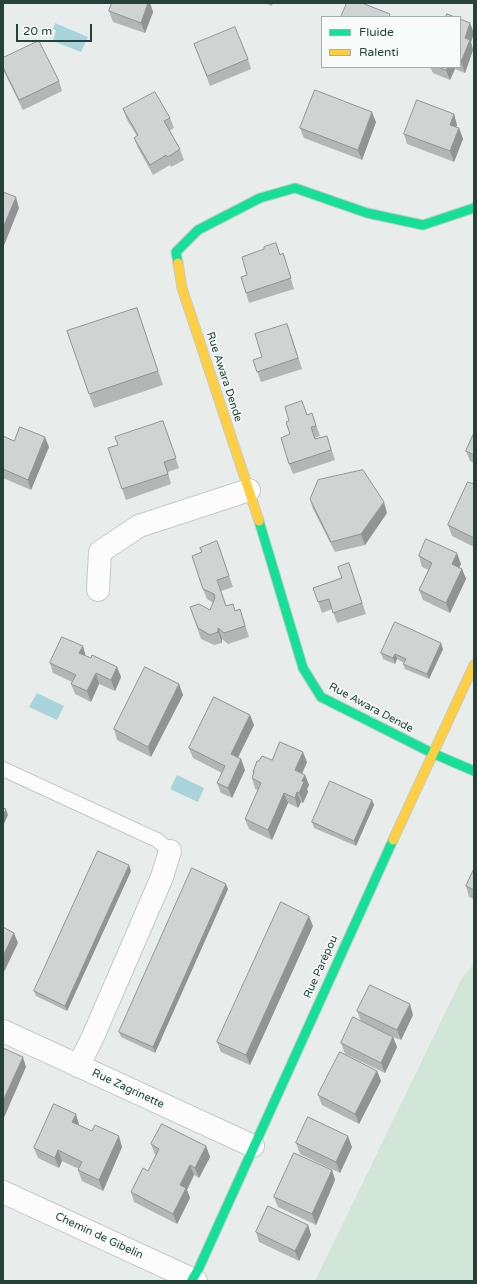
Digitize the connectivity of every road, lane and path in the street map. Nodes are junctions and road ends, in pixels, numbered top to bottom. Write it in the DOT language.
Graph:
graph roads {
  1 [pos="474,208"];
  2 [pos="249,490"];
  3 [pos="98,590"];
  4 [pos="474,665"];
  5 [pos="432,753"];
  6 [pos="3,769"];
  7 [pos="474,771"];
  8 [pos="170,851"];
  9 [pos="3,1031"];
  10 [pos="78,1066"];
  11 [pos="253,1146"];
  12 [pos="3,1192"];
  13 [pos="194,1280"];
  1 -- 2 [label="street, Rue Awara Dende"];
  2 -- 3 [label="street"];
  2 -- 5 [label="street, Rue Awara Dende"];
  4 -- 5 [label="street, Rue Parépou"];
  5 -- 7 [label="street, Rue Awara Dende"];
  5 -- 11 [label="street, Rue Parépou"];
  6 -- 8 [label="lane"];
  8 -- 10 [label="street"];
  9 -- 10 [label="street, Rue Zagrinette"];
  10 -- 11 [label="street, Rue Zagrinette"];
  11 -- 13 [label="street, Rue Parépou"];
  12 -- 13 [label="street, Chemin de Gibelin"];
}
